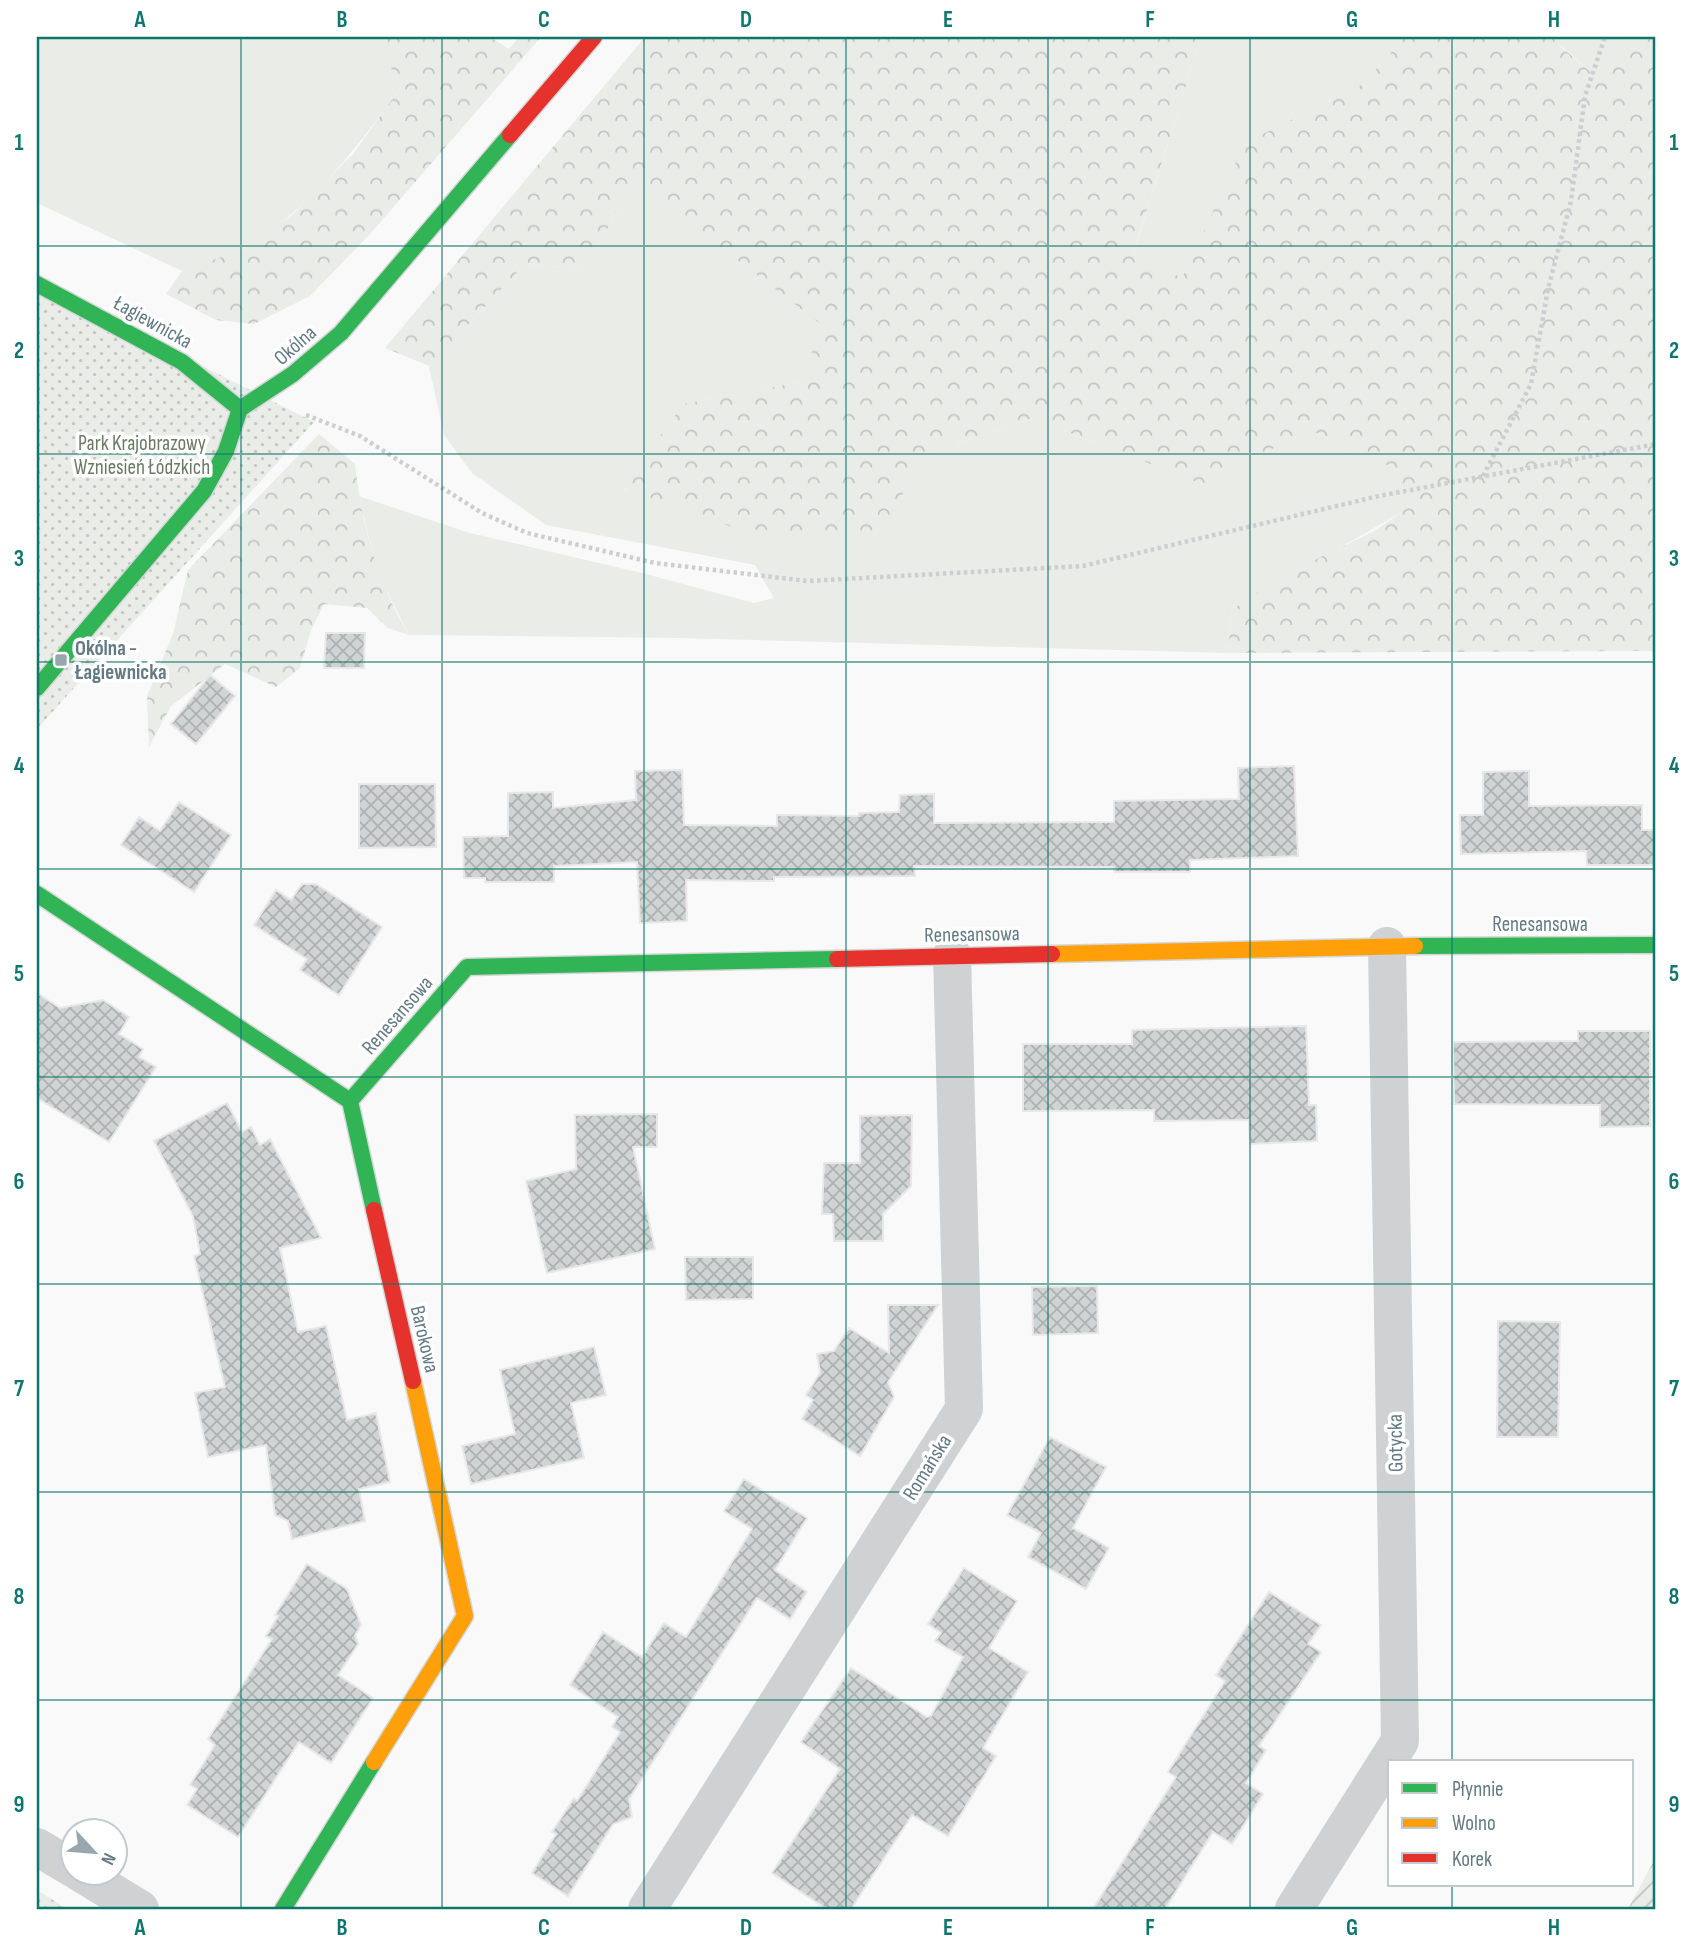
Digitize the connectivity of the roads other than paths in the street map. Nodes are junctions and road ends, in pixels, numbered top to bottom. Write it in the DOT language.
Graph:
graph roads {
  1 [pos="594,37"];
  2 [pos="37,284"];
  3 [pos="240,409"];
  4 [pos="37,688"];
  5 [pos="37,894"];
  6 [pos="1656,945"];
  7 [pos="1387,946"];
  8 [pos="952,955"];
  9 [pos="350,1101"];
  10 [pos="1388,1760"];
  11 [pos="1388,1760"];
  12 [pos="37,1847"];
  13 [pos="60,1861"];
  14 [pos="102,1886"];
  15 [pos="140,1909"];
  16 [pos="283,1909"];
  17 [pos="647,1909"];
  18 [pos="1294,1909"];
  1 -- 3 [label="street, Okólna"];
  2 -- 3 [label="street, Łagiewnicka"];
  3 -- 4 [label="street"];
  5 -- 9 [label="street"];
  6 -- 7 [label="street, Renesansowa"];
  7 -- 8 [label="street, Renesansowa"];
  7 -- 10 [label="street, Gotycka"];
  8 -- 9 [label="street, Renesansowa"];
  8 -- 17 [label="street, Romańska"];
  9 -- 16 [label="street, Barokowa"];
  11 -- 18 [label="street, Gotycka"];
  12 -- 13 [label="street"];
  14 -- 15 [label="street"];
}
